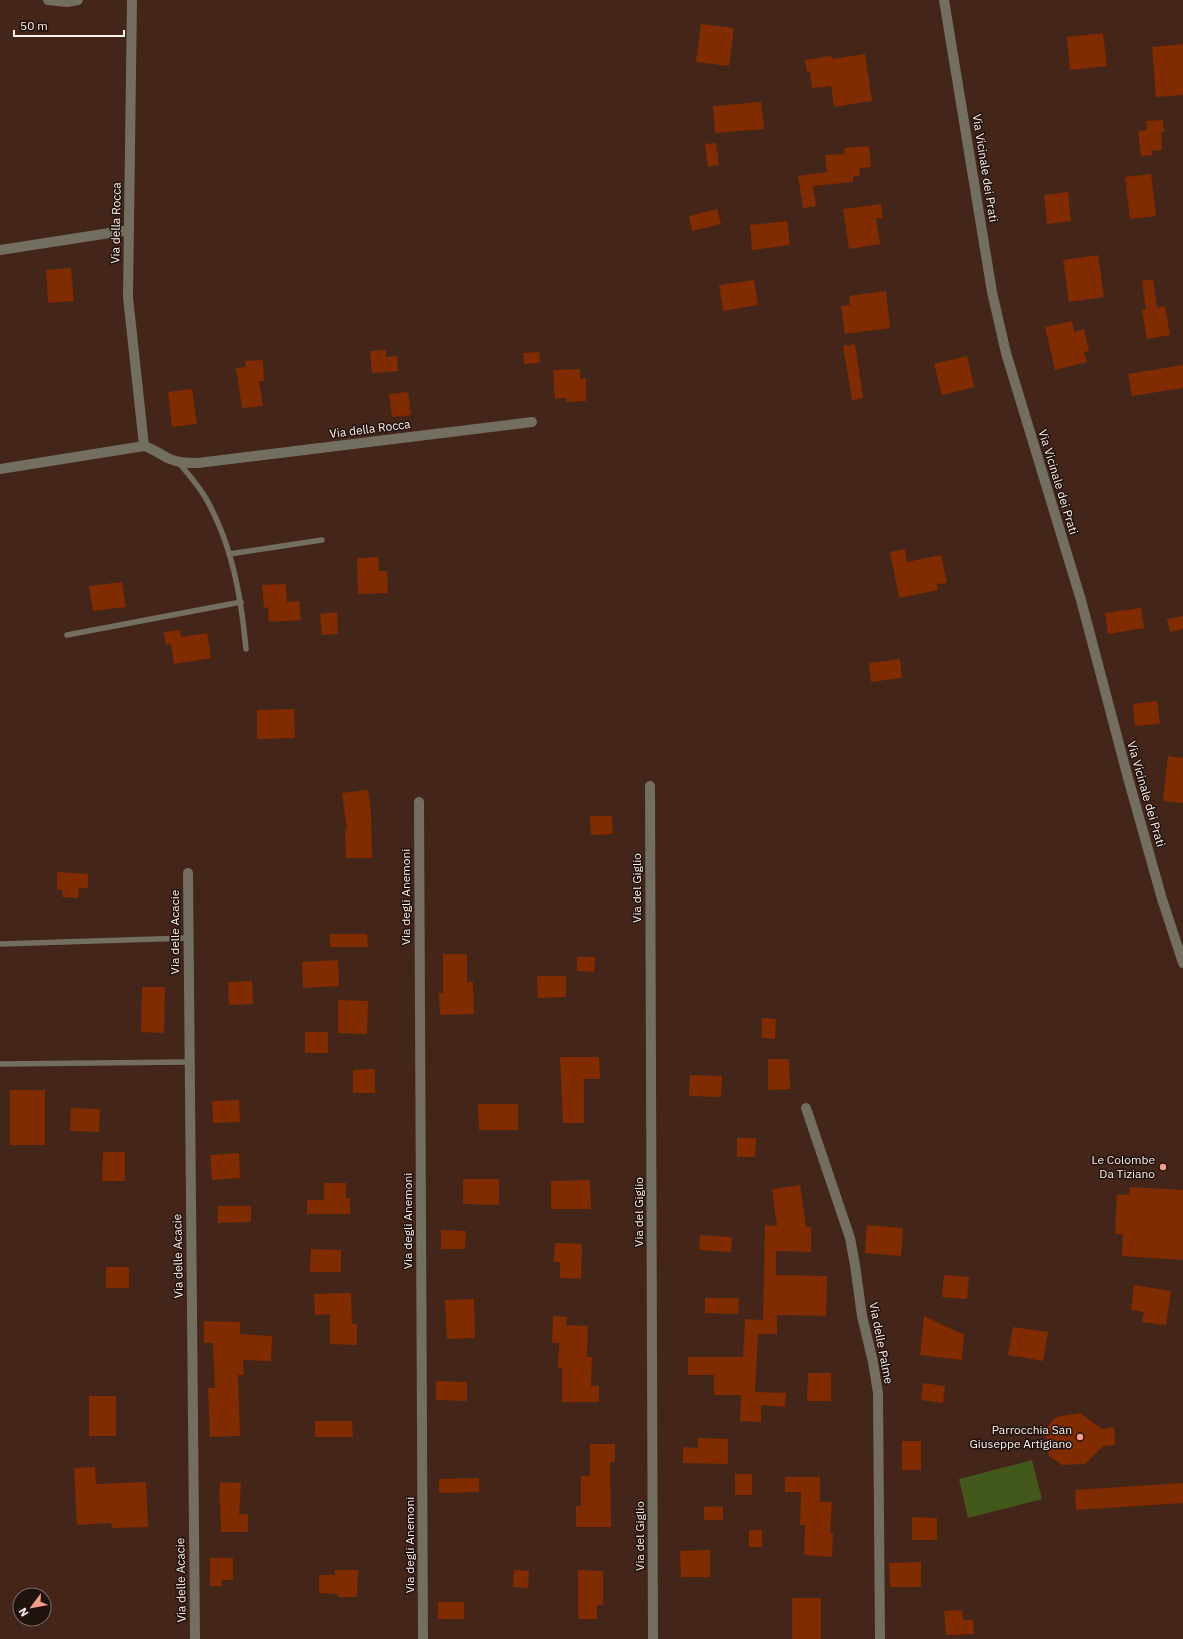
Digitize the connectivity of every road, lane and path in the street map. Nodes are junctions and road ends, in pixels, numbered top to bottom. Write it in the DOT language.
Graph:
graph roads {
  1 [pos="48,0"];
  2 [pos="78,0"];
  3 [pos="132,0"];
  4 [pos="944,0"];
  5 [pos="129,230"];
  6 [pos="0,250"];
  7 [pos="532,422"];
  8 [pos="144,446"];
  9 [pos="180,463"];
  10 [pos="0,469"];
  11 [pos="322,540"];
  12 [pos="229,554"];
  13 [pos="240,602"];
  14 [pos="67,635"];
  15 [pos="246,649"];
  16 [pos="650,786"];
  17 [pos="419,802"];
  18 [pos="188,873"];
  19 [pos="188,938"];
  20 [pos="0,944"];
  21 [pos="1183,963"];
  22 [pos="189,1062"];
  23 [pos="0,1064"];
  24 [pos="806,1108"];
  25 [pos="194,1639"];
  26 [pos="423,1639"];
  27 [pos="653,1639"];
  28 [pos="880,1639"];
  1 -- 2 [label="street"];
  3 -- 5 [label="street, Via della Rocca"];
  4 -- 21 [label="street, Via Vicinale dei Prati"];
  5 -- 6 [label="street"];
  5 -- 8 [label="street, Via della Rocca"];
  7 -- 9 [label="street, Via della Rocca"];
  8 -- 9 [label="street, Via della Rocca"];
  8 -- 10 [label="street"];
  9 -- 12 [label="lane"];
  11 -- 12 [label="lane"];
  12 -- 13 [label="lane"];
  13 -- 14 [label="lane"];
  13 -- 15 [label="lane"];
  16 -- 27 [label="street, Via del Giglio"];
  17 -- 26 [label="street, Via degli Anemoni"];
  18 -- 19 [label="street, Via delle Acacie"];
  19 -- 20 [label="lane"];
  19 -- 22 [label="street, Via delle Acacie"];
  22 -- 23 [label="lane"];
  22 -- 25 [label="street, Via delle Acacie"];
  24 -- 28 [label="street, Via delle Palme"];
}
